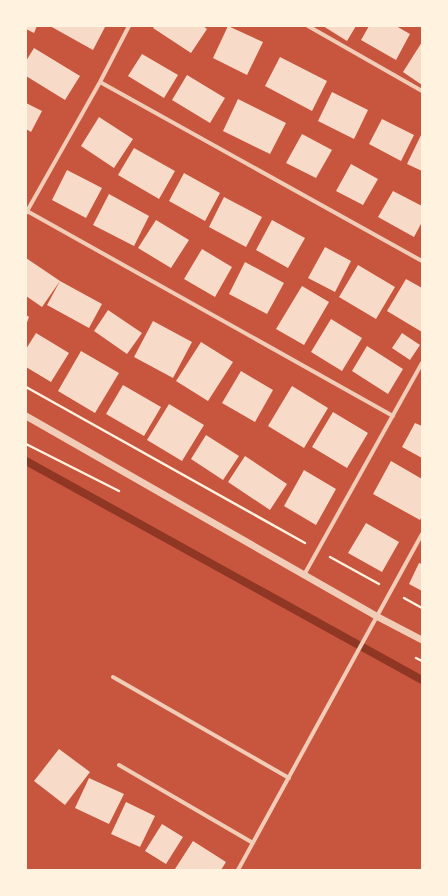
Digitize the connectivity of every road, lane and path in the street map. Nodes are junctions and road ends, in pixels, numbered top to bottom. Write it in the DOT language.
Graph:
graph roads {
  1 [pos="129,26"];
  2 [pos="308,26"];
  3 [pos="100,82"];
  4 [pos="422,91"];
  5 [pos="27,212"];
  6 [pos="422,261"];
  7 [pos="422,363"];
  8 [pos="26,387"];
  9 [pos="26,416"];
  10 [pos="393,416"];
  11 [pos="422,534"];
  12 [pos="318,550"];
  13 [pos="304,575"];
  14 [pos="392,591"];
  15 [pos="422,608"];
  16 [pos="378,617"];
  17 [pos="422,640"];
  18 [pos="113,677"];
  19 [pos="119,765"];
  20 [pos="289,778"];
  21 [pos="253,843"];
  22 [pos="238,870"];
  1 -- 3 [label="street"];
  2 -- 4 [label="street"];
  3 -- 5 [label="street"];
  3 -- 6 [label="street"];
  5 -- 10 [label="street"];
  7 -- 10 [label="street"];
  8 -- 12 [label="path"];
  9 -- 13 [label="street"];
  10 -- 12 [label="street"];
  11 -- 14 [label="street"];
  12 -- 13 [label="street"];
  12 -- 14 [label="path"];
  13 -- 16 [label="street"];
  14 -- 15 [label="path"];
  14 -- 16 [label="street"];
  16 -- 17 [label="street"];
  16 -- 20 [label="street"];
  18 -- 20 [label="street"];
  19 -- 21 [label="street"];
  20 -- 21 [label="street"];
  21 -- 22 [label="street"];
}
